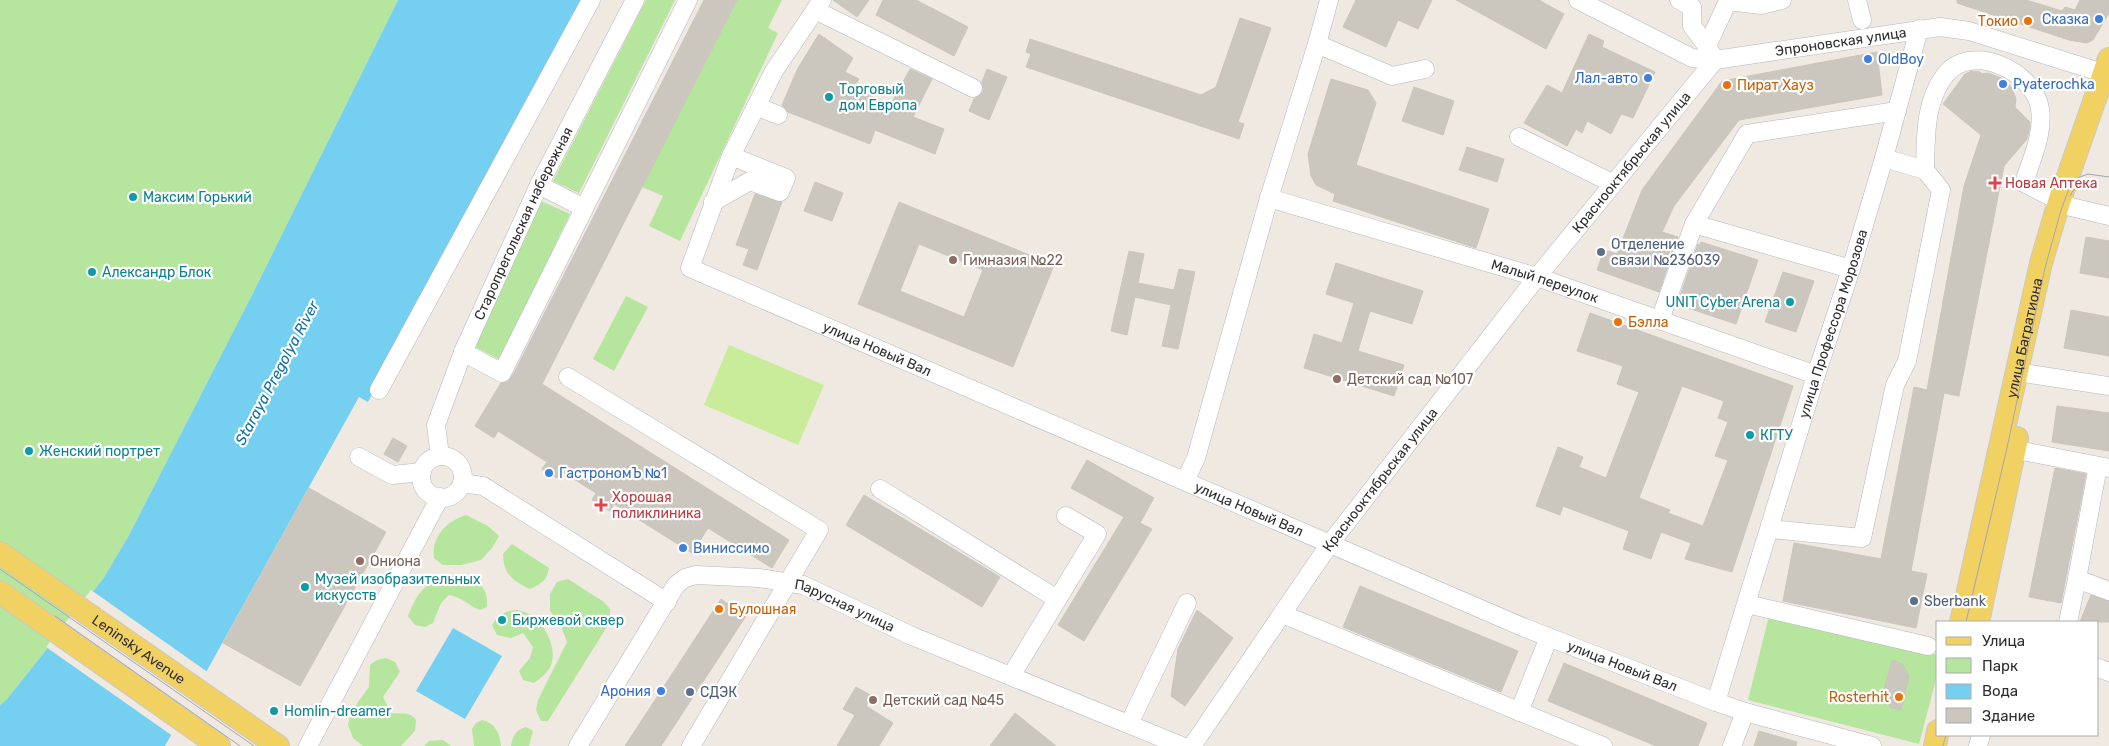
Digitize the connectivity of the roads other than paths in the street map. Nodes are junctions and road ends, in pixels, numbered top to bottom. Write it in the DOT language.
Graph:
graph roads {
  1 [pos="591,0"];
  2 [pos="635,0"];
  3 [pos="688,0"];
  4 [pos="1329,0"];
  5 [pos="1578,0"];
  6 [pos="1679,0"];
  7 [pos="1782,0"];
  8 [pos="1857,0"];
  9 [pos="818,5"];
  10 [pos="1862,20"];
  11 [pos="1919,29"];
  12 [pos="1317,44"];
  13 [pos="1711,53"];
  14 [pos="1426,69"];
  15 [pos="2107,69"];
  16 [pos="973,88"];
  17 [pos="2109,95"];
  18 [pos="756,106"];
  19 [pos="1897,111"];
  20 [pos="778,115"];
  21 [pos="1519,137"];
  22 [pos="731,156"];
  23 [pos="1884,158"];
  24 [pos="1925,170"];
  25 [pos="1612,184"];
  26 [pos="539,185"];
  27 [pos="1269,198"];
  28 [pos="713,202"];
  29 [pos="2065,204"];
  30 [pos="584,208"];
  31 [pos="2109,216"];
  32 [pos="1694,224"];
  33 [pos="1851,269"];
  34 [pos="1538,277"];
  35 [pos="1660,320"];
  36 [pos="463,352"];
  37 [pos="2030,374"];
  38 [pos="1816,375"];
  39 [pos="568,377"];
  40 [pos="2109,386"];
  41 [pos="379,390"];
  42 [pos="2007,448"];
  43 [pos="440,456"];
  44 [pos="358,457"];
  45 [pos="2104,467"];
  46 [pos="422,472"];
  47 [pos="1185,481"];
  48 [pos="462,483"];
  49 [pos="880,489"];
  50 [pos="440,497"];
  51 [pos="1066,516"];
  52 [pos="1770,529"];
  53 [pos="1329,545"];
  54 [pos="0,553"];
  55 [pos="2077,579"];
  56 [pos="790,582"];
  57 [pos="2109,591"];
  58 [pos="0,592"];
  59 [pos="1057,599"];
  60 [pos="667,602"];
  61 [pos="1187,603"];
  62 [pos="1747,604"];
  63 [pos="1282,614"];
  64 [pos="1961,621"];
  65 [pos="1978,621"];
  66 [pos="2068,621"];
  67 [pos="1550,638"];
  68 [pos="1928,646"];
  69 [pos="1011,676"];
  70 [pos="1716,702"];
  71 [pos="1519,712"];
  72 [pos="1746,712"];
  73 [pos="1129,724"];
  74 [pos="220,746"];
  75 [pos="278,746"];
  76 [pos="308,746"];
  77 [pos="578,746"];
  78 [pos="691,746"];
  79 [pos="1182,746"];
  80 [pos="1192,746"];
  81 [pos="1603,746"];
  82 [pos="1732,746"];
  83 [pos="1872,746"];
  1 -- 41 [label="street"];
  2 -- 26 [label="street, Старопрегольская набережная"];
  3 -- 30 [label="street"];
  4 -- 12 [label="street"];
  5 -- 13 [label="street, Эпроновская улица"];
  6 -- 13 [label="street"];
  7 -- 13 [label="street, Краснооктябрьская улица"];
  8 -- 10 [label="street, Эпроновская улица"];
  9 -- 16 [label="street"];
  9 -- 18 [label="street"];
  11 -- 13 [label="street, Эпроновская улица"];
  11 -- 15 [label="street, Эпроновская улица"];
  11 -- 19 [label="street, улица Профессора Морозова"];
  12 -- 14 [label="street"];
  12 -- 27 [label="street"];
  13 -- 25 [label="street, Краснооктябрьская улица"];
  15 -- 29 [label="main road, улица Багратиона"];
  17 -- 29 [label="main road, улица Багратиона"];
  18 -- 20 [label="street"];
  18 -- 22 [label="street"];
  19 -- 23 [label="street, улица Профессора Морозова"];
  19 -- 32 [label="street"];
  21 -- 25 [label="street"];
  22 -- 28 [label="street"];
  22 -- 28 [label="street"];
  23 -- 24 [label="street"];
  23 -- 33 [label="street, улица Профессора Морозова"];
  24 -- 29 [label="street"];
  24 -- 52 [label="street"];
  25 -- 34 [label="street, Краснооктябрьская улица"];
  26 -- 30 [label="street"];
  26 -- 36 [label="street, Старопрегольская набережная"];
  27 -- 34 [label="street, Малый переулок"];
  27 -- 47 [label="street"];
  28 -- 47 [label="street, улица Новый Вал"];
  29 -- 31 [label="street"];
  29 -- 37 [label="main road, улица Багратиона"];
  29 -- 42 [label="main road, улица Багратиона"];
  30 -- 36 [label="street"];
  32 -- 33 [label="street"];
  32 -- 35 [label="street"];
  33 -- 38 [label="street, улица Профессора Морозова"];
  34 -- 35 [label="street, Малый переулок"];
  34 -- 53 [label="street, Краснооктябрьская улица"];
  35 -- 38 [label="street, Малый переулок"];
  36 -- 43 [label="street, Старопрегольская набережная"];
  37 -- 40 [label="street"];
  37 -- 42 [label="main road, улица Багратиона"];
  38 -- 52 [label="street, улица Профессора Морозова"];
  39 -- 56 [label="street"];
  42 -- 45 [label="street"];
  42 -- 64 [label="main road, улица Багратиона"];
  42 -- 65 [label="main road, улица Багратиона"];
  43 -- 46 [label="street"];
  43 -- 48 [label="street"];
  44 -- 46 [label="street"];
  45 -- 55 [label="street"];
  46 -- 50 [label="street"];
  47 -- 53 [label="street, улица Новый Вал"];
  48 -- 50 [label="street"];
  48 -- 60 [label="street"];
  49 -- 59 [label="street"];
  50 -- 76 [label="street"];
  51 -- 59 [label="street"];
  52 -- 62 [label="street, улица Профессора Морозова"];
  53 -- 63 [label="street, Краснооктябрьская улица"];
  53 -- 67 [label="street, улица Новый Вал"];
  54 -- 75 [label="main road, Leninsky Avenue"];
  55 -- 57 [label="street"];
  55 -- 66 [label="street"];
  56 -- 60 [label="street, Парусная улица"];
  56 -- 69 [label="street, Парусная улица"];
  56 -- 78 [label="street"];
  58 -- 74 [label="main road"];
  59 -- 69 [label="street"];
  60 -- 77 [label="street, Парусная улица"];
  61 -- 73 [label="street"];
  62 -- 68 [label="street"];
  62 -- 70 [label="street, улица Профессора Морозова"];
  63 -- 71 [label="street"];
  63 -- 80 [label="street, Краснооктябрьская улица"];
  67 -- 70 [label="street, улица Новый Вал"];
  67 -- 71 [label="street"];
  69 -- 73 [label="street, Парусная улица"];
  70 -- 72 [label="street, улица Новый Вал"];
  71 -- 81 [label="street"];
  72 -- 82 [label="street"];
  72 -- 83 [label="street, улица Новый Вал"];
  73 -- 79 [label="street, Парусная улица"];
}
